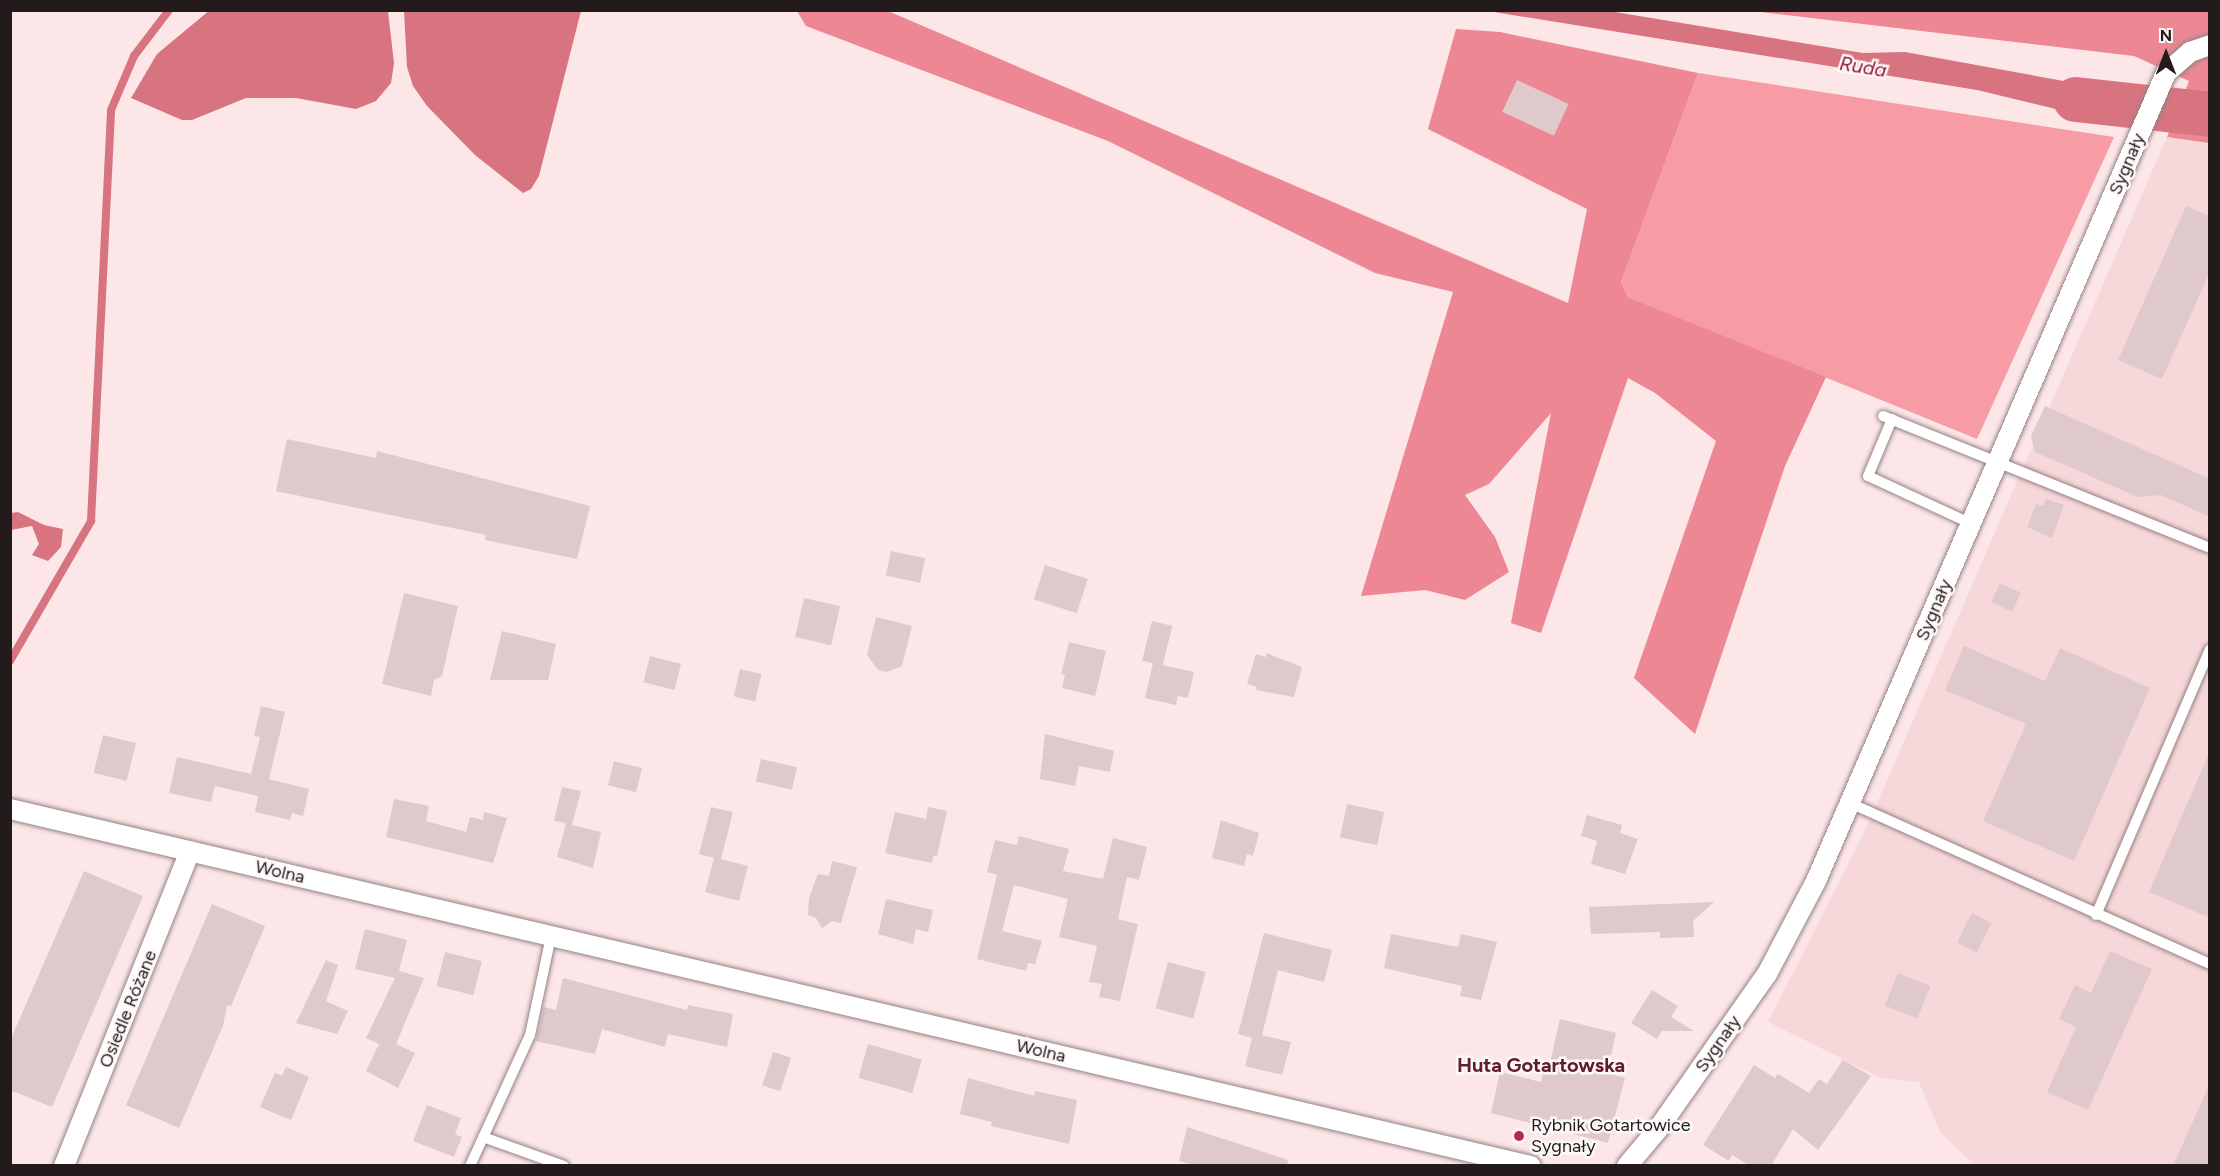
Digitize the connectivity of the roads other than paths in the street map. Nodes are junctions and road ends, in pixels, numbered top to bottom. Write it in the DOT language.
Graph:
graph roads {
  1 [pos="2210,45"];
  2 [pos="1999,462"];
  3 [pos="1972,524"];
  4 [pos="2210,548"];
  5 [pos="2210,649"];
  6 [pos="1850,803"];
  7 [pos="10,809"];
  8 [pos="190,851"];
  9 [pos="2096,915"];
  10 [pos="550,936"];
  11 [pos="2210,964"];
  12 [pos="483,1137"];
  13 [pos="64,1166"];
  14 [pos="470,1166"];
  15 [pos="564,1166"];
  16 [pos="1531,1166"];
  17 [pos="1627,1166"];
  1 -- 2 [label="street, Sygnały"];
  2 -- 3 [label="street, Sygnały"];
  2 -- 3 [label="lane"];
  2 -- 4 [label="lane"];
  3 -- 6 [label="street, Sygnały"];
  5 -- 9 [label="lane"];
  6 -- 9 [label="lane"];
  6 -- 17 [label="street, Sygnały"];
  7 -- 8 [label="street, Wolna"];
  8 -- 10 [label="street, Wolna"];
  8 -- 13 [label="street, Osiedle Różane"];
  9 -- 11 [label="lane"];
  10 -- 12 [label="lane"];
  10 -- 16 [label="street, Wolna"];
  12 -- 14 [label="lane"];
  12 -- 15 [label="lane"];
}
